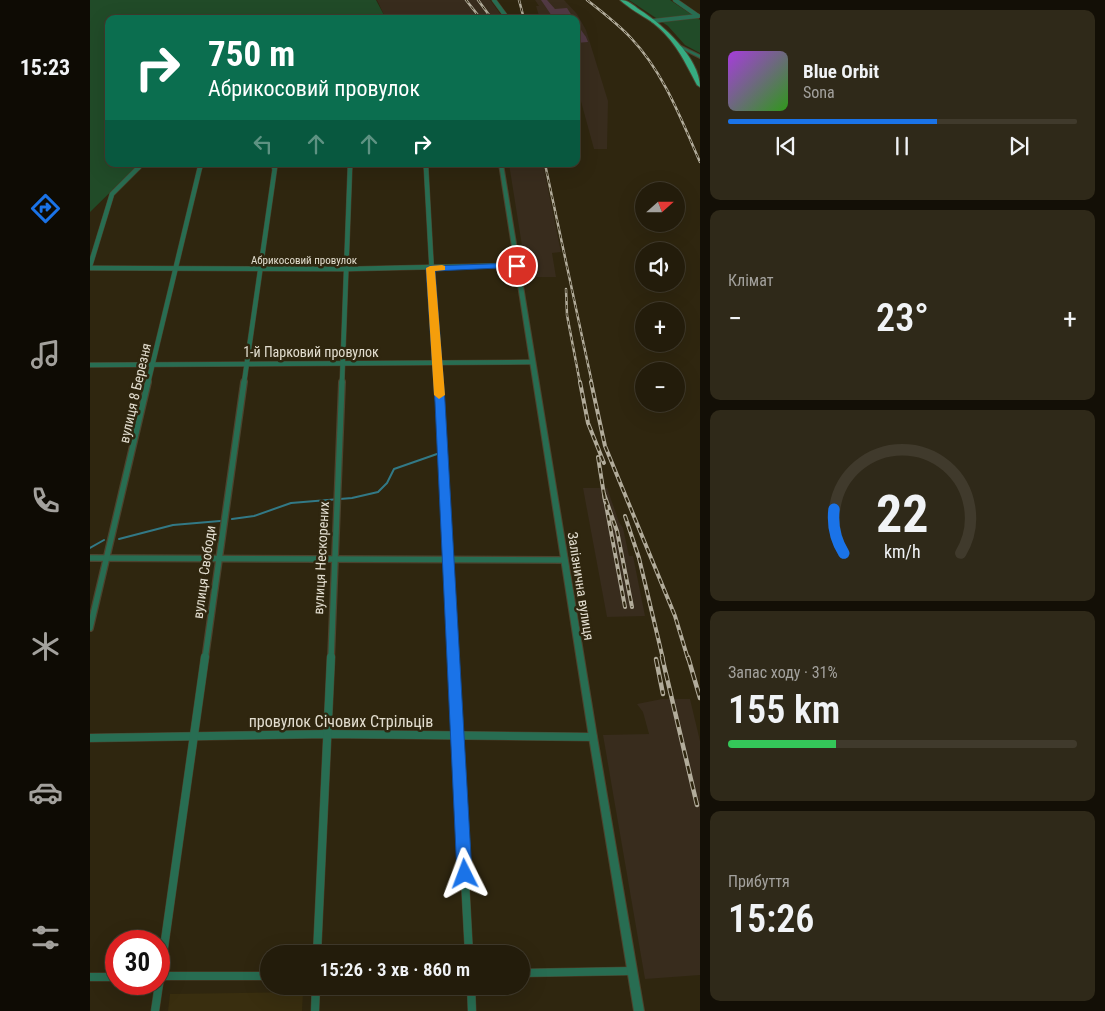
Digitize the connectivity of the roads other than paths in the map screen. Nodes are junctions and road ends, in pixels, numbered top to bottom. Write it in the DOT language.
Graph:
graph roads {
  1 [pos="494,0"];
  2 [pos="622,0"];
  3 [pos="675,0"];
  4 [pos="505,15"];
  5 [pos="699,17"];
  6 [pos="653,21"];
  7 [pos="679,46"];
  8 [pos="700,57"];
  9 [pos="689,64"];
  10 [pos="700,85"];
  11 [pos="139,167"];
  12 [pos="201,167"];
  13 [pos="276,167"];
  14 [pos="350,167"];
  15 [pos="426,167"];
  16 [pos="502,167"];
  17 [pos="517,266"];
  18 [pos="90,267"];
  19 [pos="175,268"];
  20 [pos="260,268"];
  21 [pos="430,268"];
  22 [pos="346,269"];
  23 [pos="533,362"];
  24 [pos="247,363"];
  25 [pos="438,363"];
  26 [pos="153,364"];
  27 [pos="343,364"];
  28 [pos="90,365"];
  29 [pos="90,558"];
  30 [pos="107,558"];
  31 [pos="220,558"];
  32 [pos="336,558"];
  33 [pos="448,559"];
  34 [pos="564,560"];
  35 [pos="90,628"];
  36 [pos="326,734"];
  37 [pos="458,735"];
  38 [pos="193,736"];
  39 [pos="90,738"];
  40 [pos="593,738"];
  41 [pos="166,930"];
  42 [pos="317,945"];
  43 [pos="469,945"];
  44 [pos="632,971"];
  45 [pos="530,973"];
  46 [pos="260,976"];
  47 [pos="90,977"];
  48 [pos="105,977"];
  49 [pos="170,980"];
  50 [pos="157,995"];
  51 [pos="316,995"];
  52 [pos="471,995"];
  53 [pos="155,1011"];
  54 [pos="315,1011"];
  55 [pos="472,1011"];
  56 [pos="638,1011"];
  1 -- 4 [label="street"];
  2 -- 6 [label="main road"];
  3 -- 5 [label="street"];
  5 -- 6 [label="street"];
  6 -- 7 [label="main road"];
  7 -- 8 [label="street"];
  7 -- 9 [label="main road"];
  8 -- 9 [label="street"];
  9 -- 10 [label="main road"];
  11 -- 18 [label="street"];
  12 -- 19 [label="street, вулиця 8 Березня"];
  13 -- 20 [label="street, вулиця Свободи"];
  14 -- 22 [label="street, вулиця Нескорених"];
  15 -- 21 [label="street"];
  16 -- 17 [label="street, Залізнична вулиця"];
  17 -- 21 [label="street, Абрикосовий провулок"];
  17 -- 23 [label="street, Залізнична вулиця"];
  18 -- 19 [label="street, Абрикосовий провулок"];
  19 -- 20 [label="street, Абрикосовий провулок"];
  19 -- 26 [label="street, вулиця 8 Березня"];
  20 -- 22 [label="street, Абрикосовий провулок"];
  20 -- 24 [label="street, вулиця Свободи"];
  21 -- 22 [label="street, Абрикосовий провулок"];
  21 -- 25 [label="street"];
  22 -- 27 [label="street, вулиця Нескорених"];
  23 -- 25 [label="street, 1-й Парковий провулок"];
  23 -- 34 [label="street, Залізнична вулиця"];
  24 -- 26 [label="street, 1-й Парковий провулок"];
  24 -- 27 [label="street, 1-й Парковий провулок"];
  24 -- 31 [label="street, вулиця Свободи"];
  25 -- 27 [label="street, 1-й Парковий провулок"];
  25 -- 33 [label="street"];
  26 -- 28 [label="street, 1-й Парковий провулок"];
  26 -- 30 [label="street, вулиця 8 Березня"];
  27 -- 32 [label="street, вулиця Нескорених"];
  29 -- 30 [label="street"];
  30 -- 31 [label="street"];
  30 -- 35 [label="street, вулиця 8 Березня"];
  31 -- 32 [label="street"];
  31 -- 38 [label="street, вулиця Свободи"];
  32 -- 33 [label="street"];
  32 -- 36 [label="street, вулиця Нескорених"];
  33 -- 34 [label="street"];
  33 -- 37 [label="street"];
  34 -- 40 [label="street, Залізнична вулиця"];
  36 -- 37 [label="street, провулок Січових Стрільців"];
  36 -- 38 [label="street, провулок Січових Стрільців"];
  36 -- 42 [label="street, вулиця Нескорених"];
  37 -- 40 [label="street, провулок Січових Стрільців"];
  37 -- 43 [label="street"];
  38 -- 39 [label="street, провулок Січових Стрільців"];
  38 -- 41 [label="street, вулиця Свободи"];
  40 -- 44 [label="street, Залізнична вулиця"];
  44 -- 45 [label="street"];
  44 -- 56 [label="street, Залізнична вулиця"];
  46 -- 49 [label="street"];
  47 -- 48 [label="street"];
  50 -- 53 [label="street, вулиця Свободи"];
  51 -- 54 [label="street"];
  52 -- 55 [label="street"];
}
